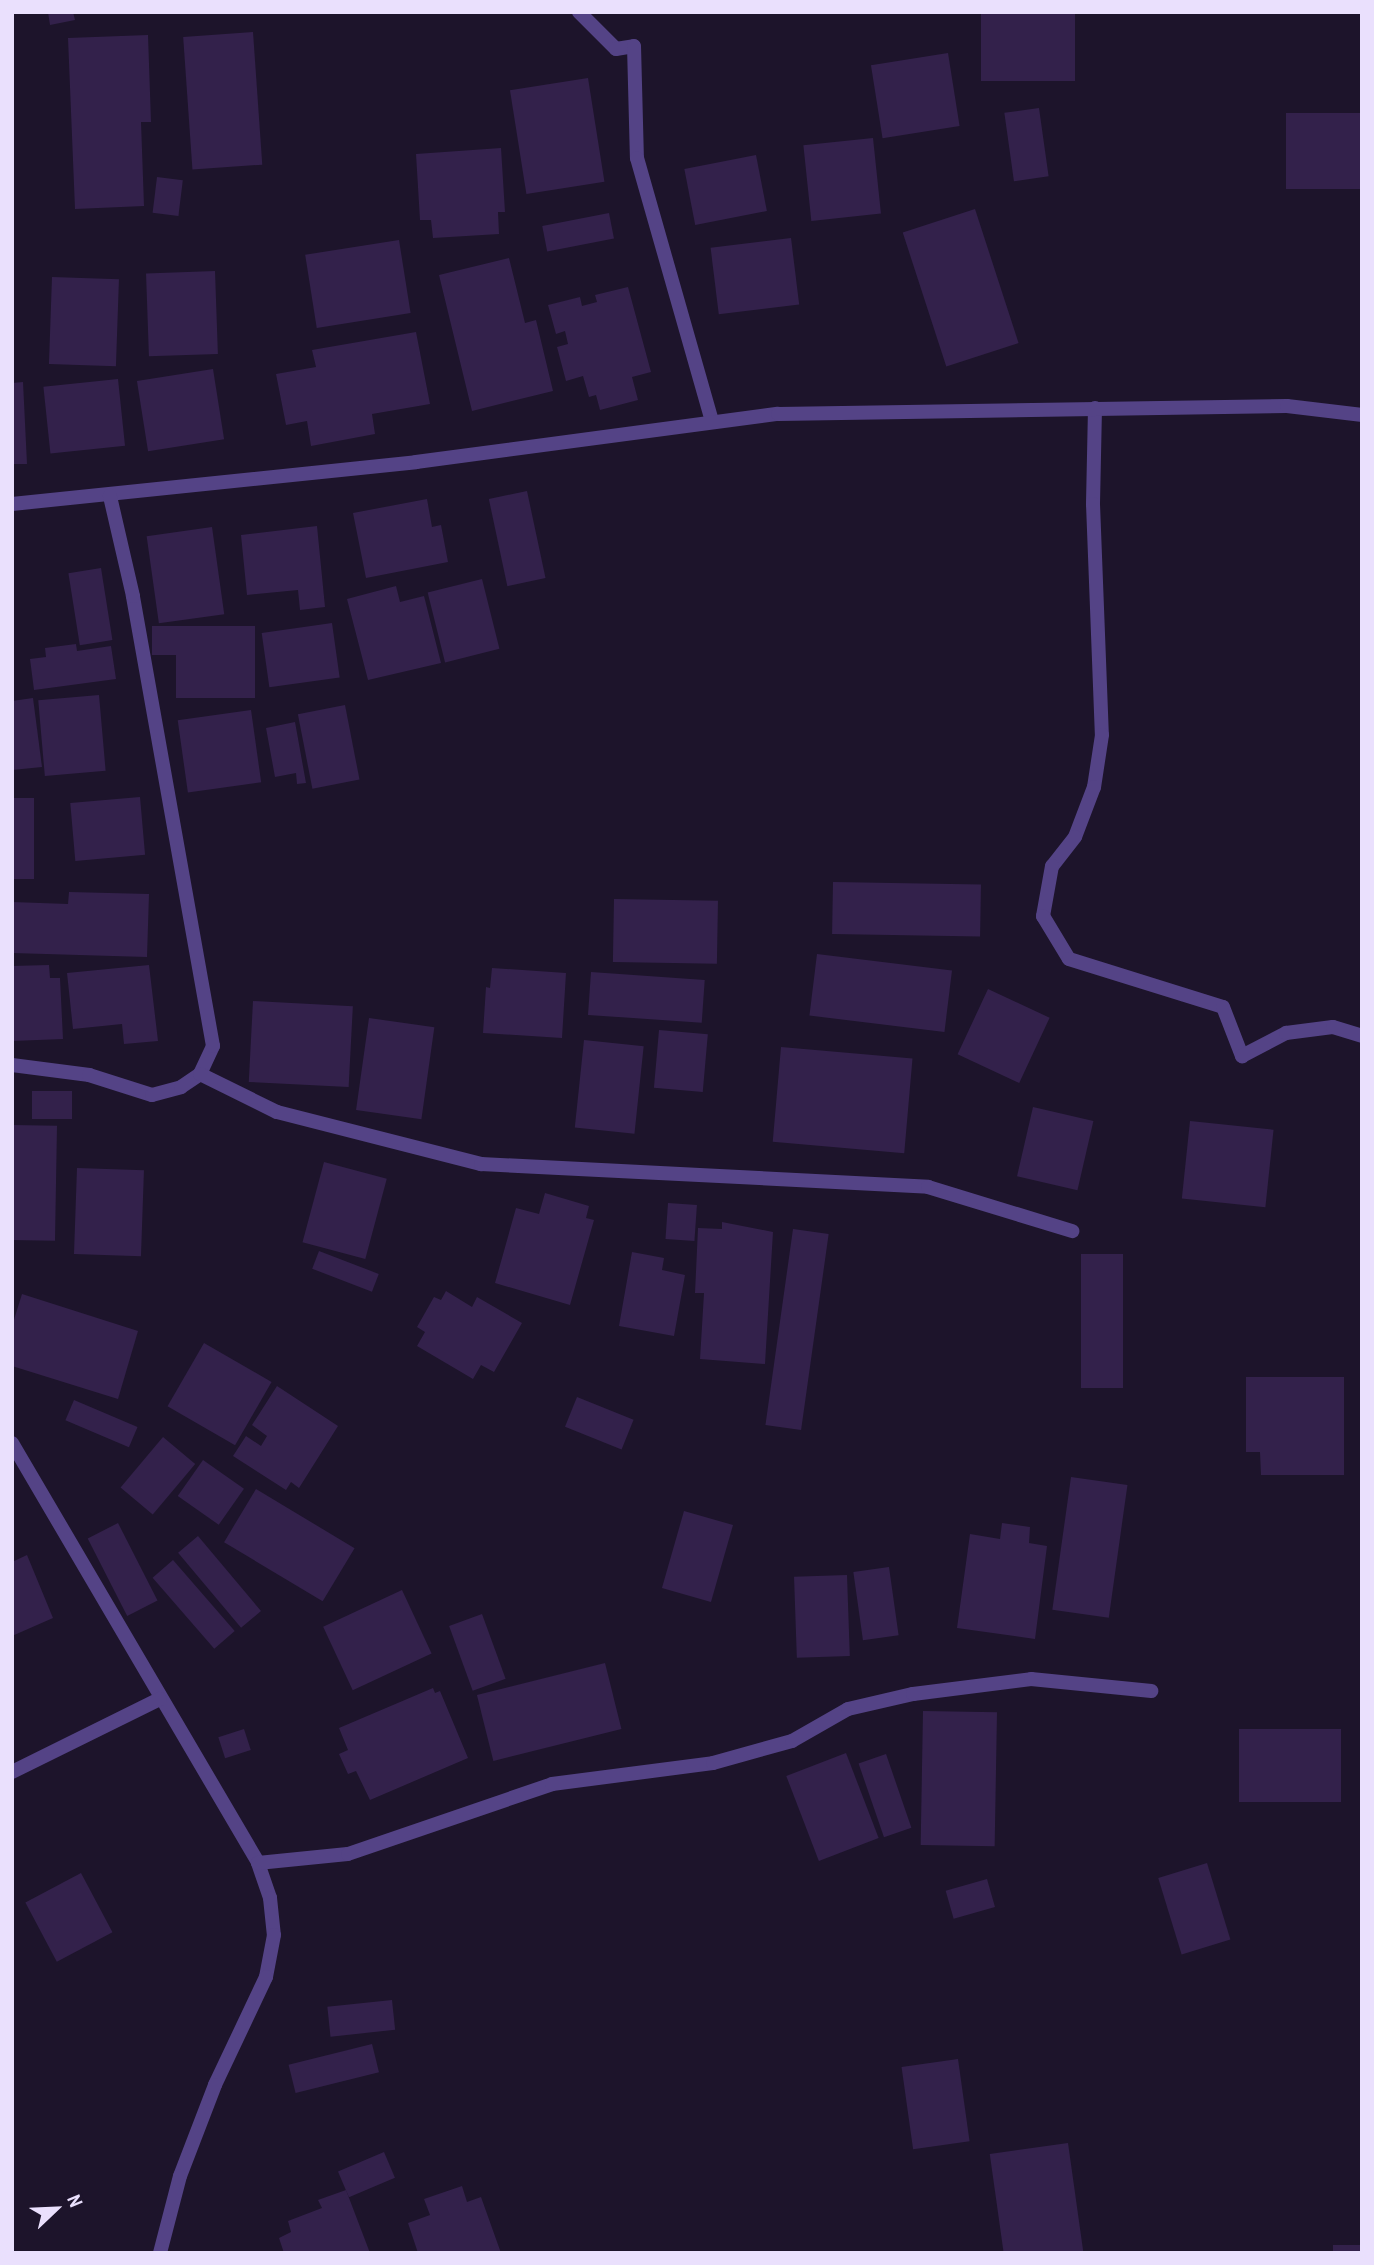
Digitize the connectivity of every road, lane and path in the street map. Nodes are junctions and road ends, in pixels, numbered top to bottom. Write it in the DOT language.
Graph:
graph roads {
  1 [pos="579,12"];
  2 [pos="1095,408"];
  3 [pos="1362,415"];
  4 [pos="712,422"];
  5 [pos="110,496"];
  6 [pos="12,504"];
  7 [pos="1362,1036"];
  8 [pos="12,1065"];
  9 [pos="200,1074"];
  10 [pos="1072,1231"];
  11 [pos="12,1443"];
  12 [pos="1151,1691"];
  13 [pos="160,1699"];
  14 [pos="12,1772"];
  15 [pos="258,1863"];
  16 [pos="160,2253"];
  1 -- 4 [label="street"];
  2 -- 3 [label="street"];
  2 -- 4 [label="street"];
  2 -- 7 [label="street"];
  4 -- 5 [label="street"];
  5 -- 6 [label="street"];
  5 -- 9 [label="street"];
  8 -- 9 [label="street"];
  9 -- 10 [label="street"];
  11 -- 13 [label="street"];
  12 -- 15 [label="street"];
  13 -- 14 [label="street"];
  13 -- 15 [label="street"];
  15 -- 16 [label="street"];
}
